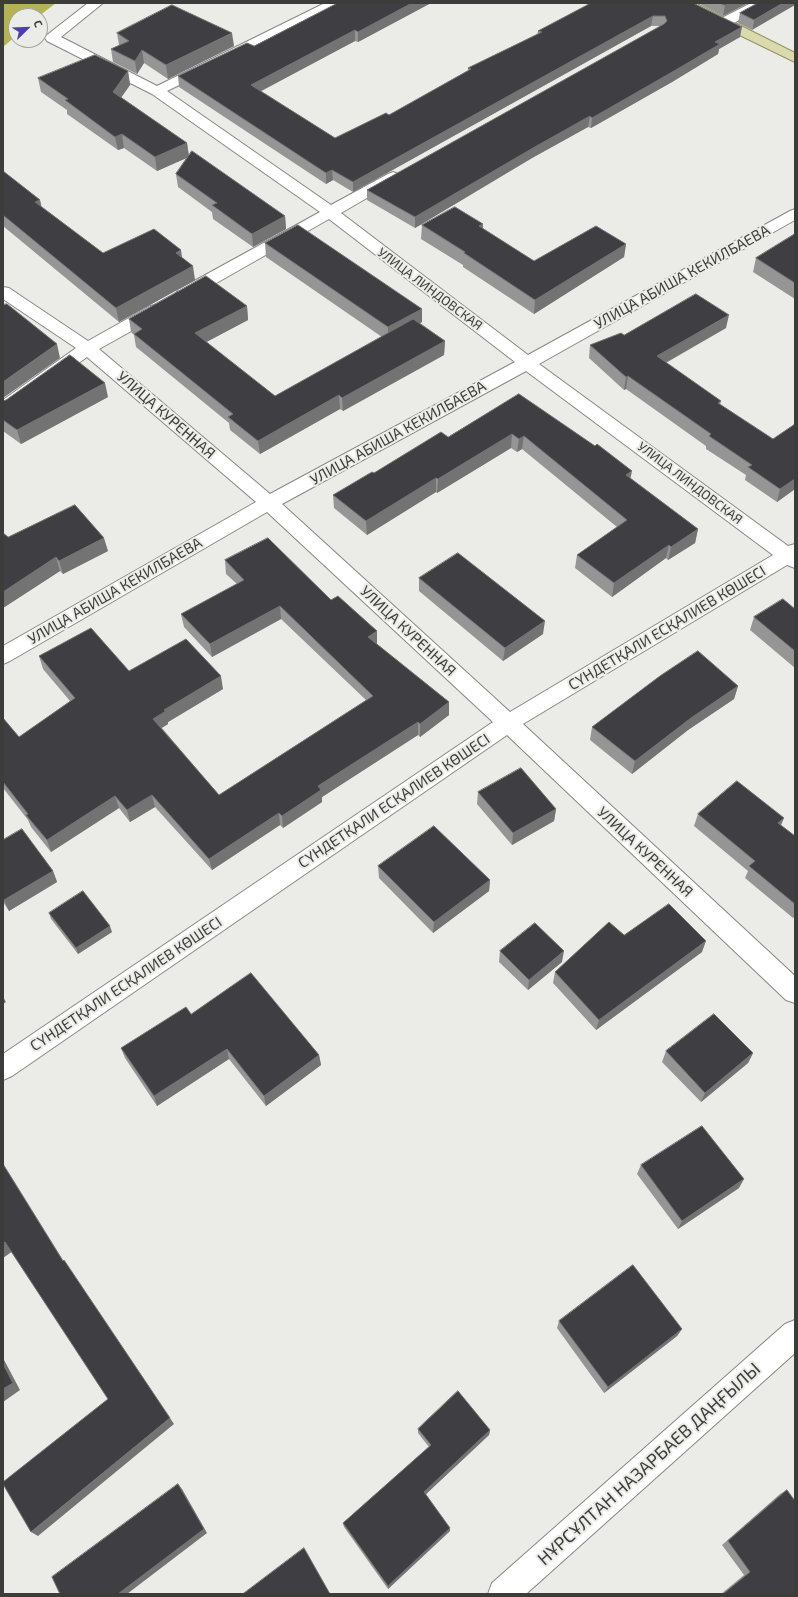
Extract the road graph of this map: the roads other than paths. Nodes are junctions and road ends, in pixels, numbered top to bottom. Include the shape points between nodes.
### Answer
1 (96, 3) edge
2 (335, 3) edge
3 (685, 3) edge
4 (761, 3) edge
5 (725, 22) junction
6 (795, 58) edge
7 (157, 91) junction
8 (406, 169) edge
9 (330, 212) junction
10 (795, 214) edge
11 (3, 292) edge
12 (88, 348) junction
13 (527, 362) junction
14 (3, 409) edge
15 (268, 503) junction
16 (793, 556) edge
17 (3, 656) edge
18 (508, 723) junction
19 (795, 992) edge
20 (3, 1068) edge
21 (795, 1334) edge
22 (503, 1594) edge

1 - 7 street, УЛИЦА ЛИНДОВСКАЯ via 52,38
2 - 7 street
3 - 5 main road
4 - 5 street
5 - 6 main road
7 - 9 street, УЛИЦА ЛИНДОВСКАЯ
8 - 9 street
9 - 12 street
9 - 13 street, УЛИЦА ЛИНДОВСКАЯ
10 - 13 street, УЛИЦА АБИША КЕКИЛБАЕВА
11 - 12 street, УЛИЦА КУРЕННАЯ
12 - 14 street
12 - 15 street, УЛИЦА КУРЕННАЯ
13 - 15 street, УЛИЦА АБИША КЕКИЛБАЕВА
13 - 16 street, УЛИЦА ЛИНДОВСКАЯ
15 - 17 street, УЛИЦА АБИША КЕКИЛБАЕВА
15 - 18 street, УЛИЦА КУРЕННАЯ
16 - 18 street, СҮНДЕТҚАЛИ ЕСҚАЛИЕВ КӨШЕСІ
18 - 19 street, УЛИЦА КУРЕННАЯ
18 - 20 street, СҮНДЕТҚАЛИ ЕСҚАЛИЕВ КӨШЕСІ
21 - 22 street, НҰРСҰЛТАН НАЗАРБАЕВ ДАҢҒЫЛЫ

